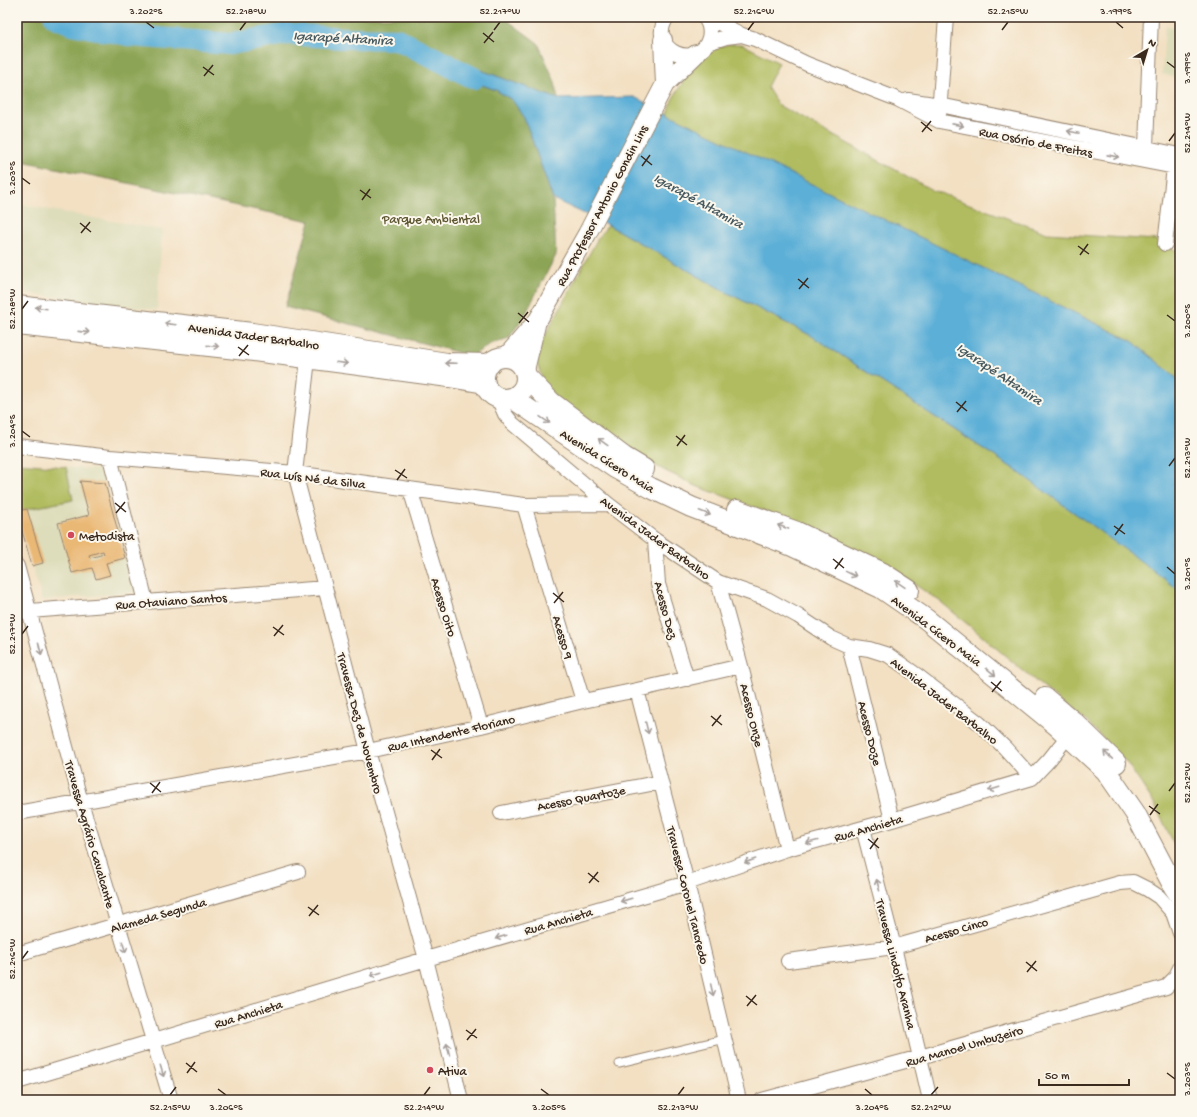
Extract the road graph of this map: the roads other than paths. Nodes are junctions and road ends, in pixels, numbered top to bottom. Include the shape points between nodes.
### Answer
1 (704, 17) edge
2 (708, 17) edge
3 (946, 17) edge
4 (1151, 17) edge
5 (665, 25) edge
6 (742, 35) junction
7 (702, 48) junction
8 (663, 88) junction
9 (897, 99) junction
10 (940, 105) junction
11 (939, 121) junction
12 (1146, 147) junction
13 (1178, 154) edge
14 (1177, 168) edge
15 (1165, 244) dead end
16 (17, 306) edge
17 (538, 320) junction
18 (17, 325) edge
19 (307, 350) junction
20 (498, 360) junction
21 (526, 373) junction
22 (499, 393) junction
23 (17, 446) edge
24 (110, 457) junction
25 (295, 473) junction
26 (410, 489) junction
27 (608, 504) junction
28 (524, 505) junction
29 (655, 540) junction
30 (17, 566) edge
31 (718, 582) junction
32 (325, 588) junction
33 (146, 602) junction
34 (23, 612) edge
35 (849, 646) junction
36 (741, 666) junction
37 (687, 679) junction
38 (637, 690) junction
39 (583, 700) junction
40 (481, 726) junction
41 (1071, 730) junction
42 (368, 751) junction
43 (1032, 778) junction
44 (661, 782) junction
45 (80, 802) junction
46 (17, 813) edge
47 (501, 813) dead end
48 (892, 820) junction
49 (863, 828) junction
50 (787, 849) junction
51 (1180, 871) edge
52 (298, 872) dead end
53 (687, 883) junction
54 (1178, 906) edge
55 (118, 926) junction
56 (1180, 933) edge
57 (894, 947) junction
58 (17, 954) edge
59 (426, 959) junction
60 (788, 961) dead end
61 (1180, 968) edge
62 (724, 1039) junction
63 (153, 1041) junction
64 (920, 1058) junction
65 (619, 1064) dead end
66 (17, 1082) edge
67 (171, 1100) edge
68 (462, 1100) edge
69 (739, 1100) edge
70 (762, 1100) edge
71 (930, 1100) edge

1 - 7 street via 710,27 710,35
2 - 6 street, Rua Osório de Freitas
3 - 10 street
4 - 12 street
5 - 7 street, Rua Osório de Freitas via 667,47 673,52 688,56
5 - 8 street
6 - 7 street, Rua Osório de Freitas via 726,37
6 - 9 street, Rua Osório de Freitas
7 - 8 street, Rua Professor Antonio Gondin Lins
8 - 17 street, Rua Professor Antonio Gondin Lins via 587,234
9 - 10 street, Rua Osório de Freitas
9 - 11 street, Rua Osório de Freitas
10 - 11 street
12 -> 10 street, Rua Osório de Freitas
11 -> 14 street, Rua Osório de Freitas
12 - 13 street, Rua Osório de Freitas
13 - 14 street
14 - 15 street
19 -> 16 main road, Avenida Jader Barbalho via 252,333
17 - 20 street, Rua Professor Antonio Gondin Lins
17 - 21 street
18 -> 19 main road, Avenida Jader Barbalho via 246,350
20 -> 19 main road, Avenida Jader Barbalho via 447,363
19 -> 22 main road, Avenida Jader Barbalho via 449,377
19 - 25 street, Travessa Dez de Novembro
20 - 21 main road via 517,361
20 - 22 main road via 486,370 485,376
21 - 22 main road via 526,383 519,394
41 -> 21 main road, Avenida Cícero Maia via 935,608 883,573 797,532 694,494 656,476 585,429 551,402
22 - 27 street, Avenida Jader Barbalho via 505,414 512,423
22 -> 41 main road, Avenida Cícero Maia via 615,468 651,488 691,507 792,546 881,588 926,619
23 - 24 street, Rua Luís Né da Silva
24 - 25 street, Rua Luís Né da Silva
24 - 33 street
25 - 26 street, Rua Luís Né da Silva
25 - 32 street, Travessa Dez de Novembro
26 - 28 street, Rua Luís Né da Silva
26 - 40 street, Acesso Oito
27 - 28 street, Rua Luís Né da Silva
27 - 29 street, Avenida Jader Barbalho
28 - 39 street, Acesso 9
29 - 31 street, Avenida Jader Barbalho
29 - 37 street, Acesso Dez via 658,584
30 - 34 street, Travessa Agrário Cavalcante
31 - 35 street, Avenida Jader Barbalho via 767,599 831,638
31 - 36 street, Acesso Onze
32 - 33 street, Rua Otaviano Santos
32 - 42 street, Travessa Dez de Novembro
33 - 34 street, Rua Otaviano Santos
34 -> 45 street, Travessa Agrário Cavalcante
35 - 43 street, Avenida Jader Barbalho via 888,655 918,676 979,723
35 - 48 street, Acesso Doze
36 - 37 street, Rua Intendente Floriano
36 - 50 street, Acesso Onze
37 - 38 street, Rua Intendente Floriano
38 - 39 street, Rua Intendente Floriano
38 -> 44 street, Travessa Coronel Tancredo
39 - 40 street, Rua Intendente Floriano
40 - 42 street, Rua Intendente Floriano
41 - 43 street, Rua Anchieta
51 -> 41 main road, Avenida Cícero Maia via 1148,808 1118,764
41 - 54 main road, Avenida Cícero Maia via 1106,771 1135,813 1174,887
42 - 45 street, Rua Intendente Floriano
42 - 59 street, Travessa Dez de Novembro
43 -> 48 street, Rua Anchieta
44 - 47 street, Acesso Quartoze
44 - 53 street, Travessa Coronel Tancredo
45 - 46 street, Rua Intendente Floriano
45 - 55 street, Travessa Agrário Cavalcante
48 - 49 street, Rua Anchieta
49 -> 50 street, Rua Anchieta
57 -> 49 street, Travessa Lindolfo Aranha
50 -> 53 street, Rua Anchieta
52 - 55 street, Alameda Segunda
53 -> 59 street, Rua Anchieta
53 -> 62 street, Travessa Coronel Tancredo
54 - 56 street
54 - 57 street, Acesso Cinco via 1164,902 1133,882 1120,883
55 - 58 street, Alameda Segunda
55 -> 63 street, Travessa Agrário Cavalcante
57 - 60 street, Acesso Cinco
57 - 64 street, Travessa Lindolfo Aranha
59 -> 63 street, Rua Anchieta
68 -> 59 street, Travessa Dez de Novembro
61 - 64 street, Rua Manoel Umbuzeiro via 1166,987
62 - 65 lane
62 - 69 street, Travessa Coronel Tancredo
63 - 66 street, Rua Anchieta
63 -> 67 street, Travessa Agrário Cavalcante
64 - 70 street, Rua Manoel Umbuzeiro
64 - 71 street, Travessa Lindolfo Aranha

